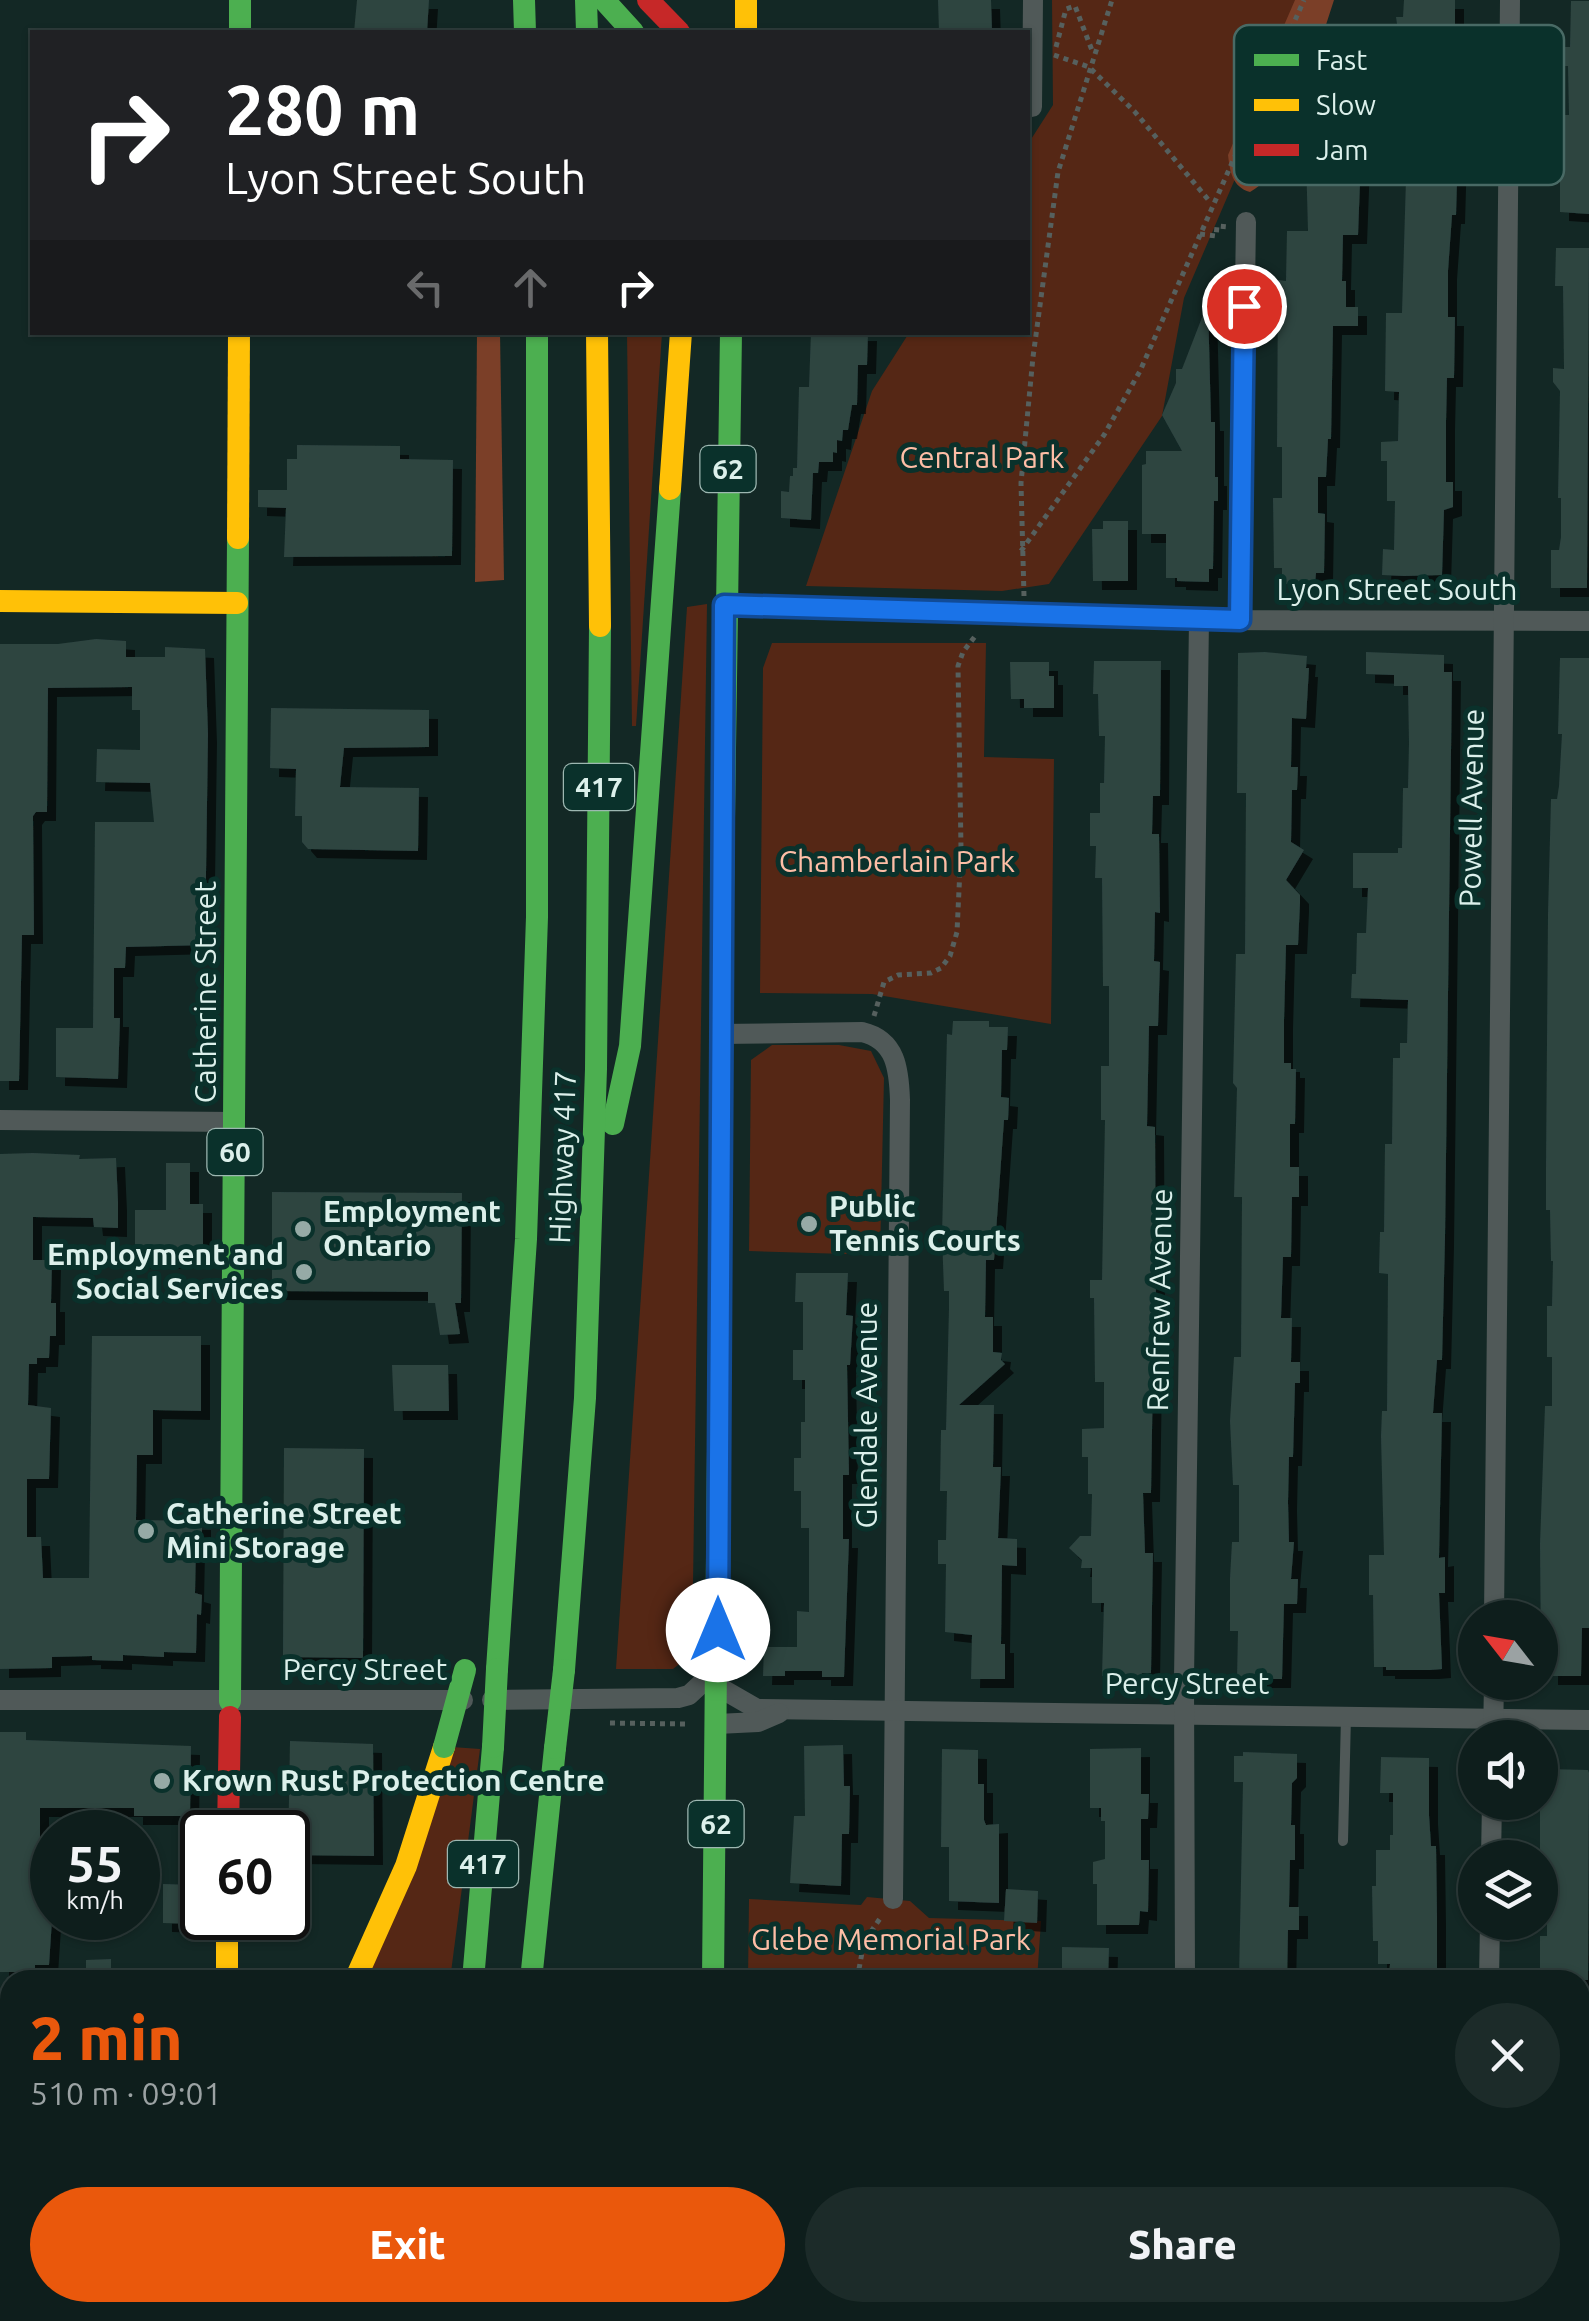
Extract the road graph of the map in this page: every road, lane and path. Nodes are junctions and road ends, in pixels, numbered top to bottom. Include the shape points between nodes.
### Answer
1 (240, 0) edge
2 (524, 0) edge
3 (604, 0) edge
4 (648, 0) edge
5 (746, 0) edge
6 (1033, 0) edge
7 (1112, 0) edge
8 (1304, 0) edge
9 (1510, 0) edge
10 (1293, 25) edge
11 (1510, 25) edge
12 (240, 30) edge
13 (525, 30) edge
14 (631, 30) edge
15 (677, 30) edge
16 (746, 30) edge
17 (1094, 54) junction
18 (1089, 68) junction
19 (1032, 106) dead end
20 (1234, 155) edge
21 (1509, 185) edge
22 (1212, 204) junction
23 (1238, 225) joint
24 (1200, 234) junction
25 (239, 335) edge
26 (537, 335) edge
27 (597, 335) edge
28 (680, 335) edge
29 (731, 335) edge
30 (1021, 552) junction
31 (0, 601) edge
32 (237, 604) junction
33 (724, 605) junction
34 (982, 612) junction
35 (1025, 614) junction
36 (1199, 620) junction
37 (1240, 620) junction
38 (1506, 620) junction
39 (1589, 621) edge
40 (720, 1034) junction
41 (870, 1034) junction
42 (0, 1120) edge
43 (235, 1122) junction
44 (590, 1241) junction
45 (509, 1473) junction
46 (1494, 1600) edge
47 (477, 1616) dead end
48 (467, 1661) dead end
49 (718, 1677) junction
50 (0, 1700) edge
51 (230, 1709) junction
52 (785, 1710) junction
53 (894, 1710) junction
54 (1346, 1714) junction
55 (1185, 1715) junction
56 (1589, 1720) edge
57 (1558, 1723) edge
58 (717, 1724) junction
59 (1458, 1725) edge
60 (228, 1810) edge
61 (1343, 1841) dead end
62 (893, 1899) joint
63 (227, 1940) edge
64 (1490, 1940) edge
65 (858, 1968) dead end
66 (226, 1970) edge
67 (360, 1970) edge
68 (474, 1970) edge
69 (532, 1970) edge
70 (713, 1970) edge
71 (1184, 1970) edge
72 (1489, 1970) edge

1 - 12 main road
2 - 13 main road
3 - 14 main road
4 - 15 main road
5 - 16 main road
6 - 19 street
7 - 17 path
8 - 10 path
9 - 11 street, Powell Avenue
17 - 18 path
17 - 18 path via 1075,6 1066,9 1054,55
18 - 22 path
18 - 30 path via 1058,172 1031,376
20 - 22 path
21 - 38 street, Powell Avenue
22 - 24 path
23 - 24 path via 1217,226 1216,236
23 - 37 street
24 - 30 path via 1132,387
25 - 32 main road, Catherine Street / 60
26 - 45 main road, 417 via 537,916 526,1239
27 - 44 main road, Highway 417 / 417 via 600,677
28 - 44 main road via 630,1046
29 - 33 main road, 62
30 - 35 path
31 - 32 main road
32 - 43 main road, Catherine Street / 60
33 - 34 street, Lyon Street South
33 - 40 main road, 62
34 - 35 street, Lyon Street South
34 - 41 path via 958,666 958,932 941,968 884,982
35 - 36 street, Lyon Street South
36 - 37 street, Lyon Street South
36 - 55 street, Renfrew Avenue
37 - 38 street, Lyon Street South
38 - 39 street, Lyon Street South
38 - 46 street, Powell Avenue
40 - 41 street
40 - 49 main road, 62
41 - 53 street, Glendale Avenue via 896,1058 900,1088
42 - 43 street
43 - 51 main road, Catherine Street / 60
44 - 69 main road, Highway 417 / 417, bridge via 564,1670
45 - 47 main road
45 - 68 main road, 417, bridge
48 - 67 main road, bridge via 420,1831
49 - 51 street, Percy Street via 689,1695 667,1699
49 - 52 street, Percy Street via 757,1709
49 - 58 main road, 62
50 - 51 street, Percy Street
51 - 60 main road, Catherine Street / 60
52 - 53 street, Percy Street
52 - 58 street, Percy Street via 758,1722
53 - 55 street, Percy Street
53 - 62 street, Glendale Avenue
54 - 55 street, Percy Street
54 - 59 street, Percy Street
54 - 61 lane
55 - 71 street, Renfrew Avenue
56 - 57 street, Percy Street
58 - 70 main road, 62
62 - 65 path via 864,1942
63 - 66 main road
64 - 72 street

